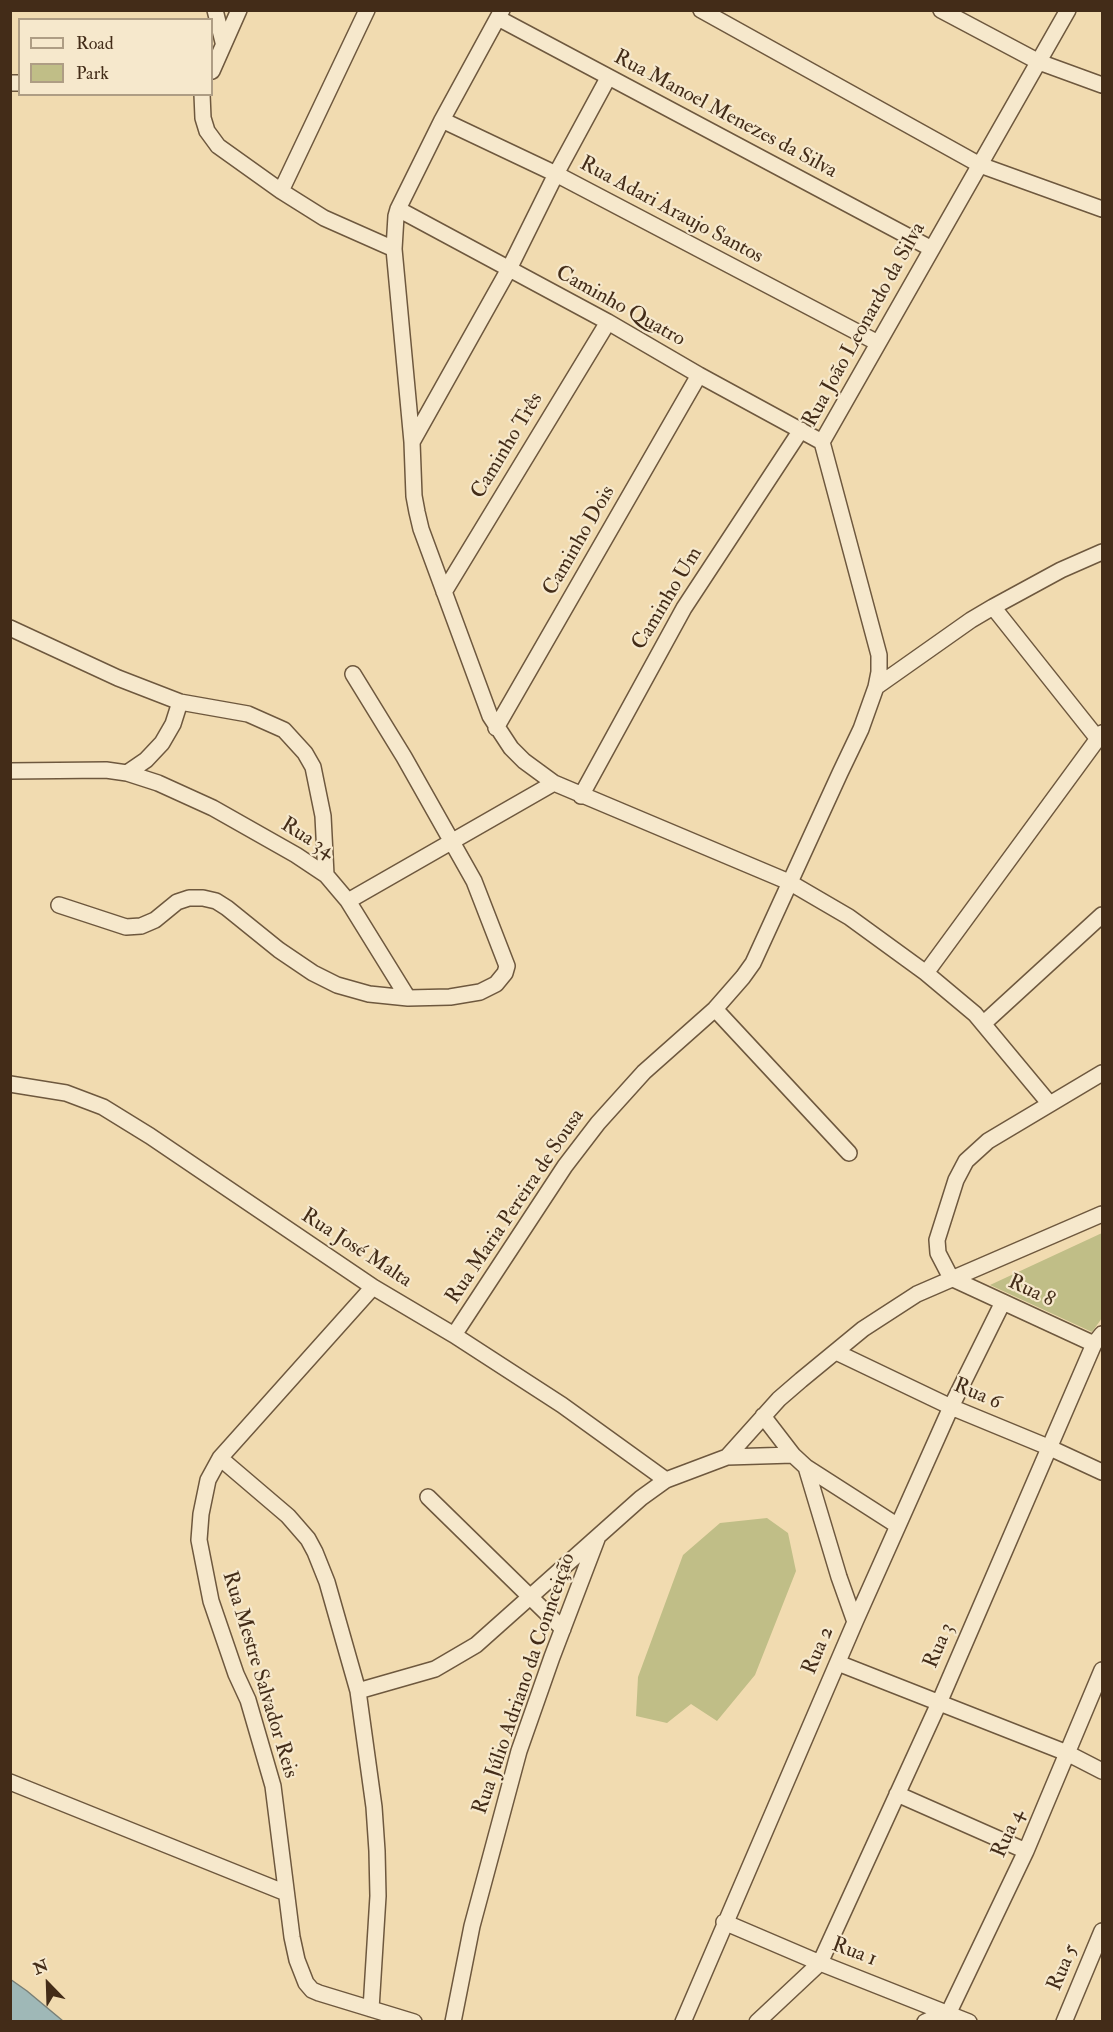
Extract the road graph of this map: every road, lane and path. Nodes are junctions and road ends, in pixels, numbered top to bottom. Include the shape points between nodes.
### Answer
1 (215, 10) edge
2 (238, 10) edge
3 (367, 10) edge
4 (701, 10) edge
5 (941, 10) edge
6 (1068, 10) edge
7 (500, 14) edge
8 (223, 42) junction
9 (1039, 62) junction
10 (213, 68) edge
11 (608, 78) junction
12 (1102, 85) edge
13 (197, 96) edge
14 (442, 120) junction
15 (980, 165) junction
16 (556, 174) junction
17 (281, 191) junction
18 (398, 208) junction
19 (1102, 209) edge
20 (394, 249) junction
21 (932, 249) junction
22 (509, 269) junction
23 (608, 322) junction
24 (878, 343) junction
25 (699, 375) junction
26 (801, 430) junction
27 (412, 442) junction
28 (822, 442) junction
29 (1102, 552) edge
30 (444, 592) junction
31 (993, 607) junction
32 (10, 628) edge
33 (353, 674) dead end
34 (876, 687) junction
35 (180, 702) junction
36 (496, 728) junction
37 (1100, 736) edge
38 (10, 771) edge
39 (127, 773) junction
40 (554, 783) junction
41 (581, 796) junction
42 (452, 840) junction
43 (326, 875) junction
44 (789, 882) junction
45 (348, 901) junction
46 (59, 905) dead end
47 (1102, 915) edge
48 (926, 973) junction
49 (408, 998) junction
50 (715, 1010) junction
51 (984, 1023) junction
52 (1102, 1073) edge
53 (10, 1084) edge
54 (1049, 1103) junction
55 (849, 1153) dead end
56 (1102, 1214) edge
57 (951, 1278) junction
58 (373, 1287) junction
59 (1003, 1302) junction
60 (454, 1335) junction
61 (1098, 1339) edge
62 (836, 1352) junction
63 (951, 1407) junction
64 (763, 1416) junction
65 (1048, 1447) junction
66 (793, 1455) junction
67 (727, 1457) junction
68 (219, 1458) junction
69 (806, 1467) junction
70 (1102, 1472) edge
71 (666, 1480) junction
72 (428, 1497) dead end
73 (898, 1526) junction
74 (598, 1536) junction
75 (528, 1597) junction
76 (855, 1622) junction
77 (563, 1629) junction
78 (838, 1663) junction
79 (1102, 1670) edge
80 (358, 1691) junction
81 (939, 1703) junction
82 (1067, 1753) junction
83 (1102, 1771) edge
84 (10, 1782) edge
85 (897, 1794) junction
86 (1026, 1851) junction
87 (286, 1893) junction
88 (724, 1922) junction
89 (1102, 1931) edge
90 (820, 1963) junction
91 (371, 2009) junction
92 (949, 2012) junction
93 (414, 2022) edge
94 (453, 2022) edge
95 (682, 2022) edge
96 (757, 2022) edge
97 (925, 2022) edge
98 (969, 2022) edge
99 (1064, 2022) edge

1 - 8 street
2 - 8 street
3 - 17 street
4 - 15 street
5 - 9 street
6 - 9 street, Rua João Leonardo da Silva
7 - 11 street, Rua Manoel Menezes da Silva
7 - 14 street
8 - 10 street
9 - 12 street
9 - 15 street, Rua João Leonardo da Silva
11 - 16 street
11 - 21 street, Rua Manoel Menezes da Silva
13 - 17 street via 207,131 218,146
14 - 16 street, Rua Adari Araujo Santos
14 - 18 street
15 - 19 street
15 - 21 street, Rua João Leonardo da Silva
16 - 22 street
16 - 24 street, Rua Adari Araujo Santos
17 - 20 street via 324,218
18 - 20 street
18 - 22 street, Caminho Quatro
20 - 27 street
21 - 24 street, Rua João Leonardo da Silva
22 - 23 street, Caminho Quatro
22 - 27 street
23 - 25 street, Caminho Quatro
23 - 30 street, Caminho Três
24 - 28 street, Rua João Leonardo da Silva
25 - 26 street, Caminho Quatro
25 - 36 street, Caminho Dois
26 - 28 street, Caminho Quatro
26 - 41 street, Caminho Um via 684,608
27 - 30 street via 417,512
28 - 34 street, Rua João Leonardo da Silva via 879,655
29 - 31 street
30 - 36 street
31 - 34 street
31 - 37 street
32 - 35 street
33 - 42 street
34 - 44 street, Rua João Leonardo da Silva via 861,729
35 - 39 street via 162,744
35 - 43 street via 248,714 284,730 294,739 313,767 323,816
36 - 40 street via 524,761
37 - 48 street
38 - 39 street, Rua 34 via 85,769
39 - 43 street, Rua 34 via 213,808
40 - 41 street
40 - 42 street
41 - 44 street
42 - 45 street
42 - 49 street via 488,914 506,973 480,992
43 - 45 street, Rua 34
44 - 48 street via 849,917
44 - 50 street, Rua Maria Pereira de Sousa via 753,963
45 - 49 street, Rua 34
46 - 49 street via 126,927 155,920 177,902 189,898 216,901 313,973 369,994
47 - 51 street
48 - 51 street
50 - 55 street
50 - 60 street, Rua Maria Pereira de Sousa via 644,1072 598,1123 565,1166
51 - 54 street
52 - 54 street
53 - 58 street, Rua José Malta via 66,1092 103,1107
54 - 57 street via 988,1141 966,1161 937,1240 938,1252
56 - 57 street
57 - 59 street, Rua 8
57 - 62 street via 892,1310
58 - 60 street, Rua José Malta
58 - 68 street, Rua Mestre Salvador Reis
59 - 61 street, Rua 8
59 - 63 street, Rua 2
60 - 71 street, Rua José Malta
61 - 65 street, Rua 3
62 - 63 street, Rua 6
62 - 64 street
63 - 65 street, Rua 6
63 - 73 street, Rua 2
64 - 66 street
64 - 67 street
65 - 70 street, Rua 6
65 - 81 street, Rua 3
66 - 67 street
66 - 69 street
67 - 71 street
68 - 80 street via 288,1516 308,1539 327,1582
68 - 87 street, Rua Mestre Salvador Reis via 208,1480 199,1540 211,1601 248,1700 273,1786
69 - 73 street
69 - 76 street
71 - 74 street
72 - 75 street
73 - 76 street, Rua 2
74 - 75 street
74 - 77 street, Rua Júlio Adriano da Connceição
75 - 77 street
75 - 80 street via 476,1644 447,1664
76 - 78 street, Rua 2
77 - 94 street, Rua Júlio Adriano da Connceição via 519,1751 495,1834
78 - 81 street
78 - 88 street, Rua 2
79 - 82 street, Rua 4
80 - 91 street via 377,1851
81 - 82 street
81 - 85 street, Rua 3
82 - 83 street
82 - 86 street, Rua 4
84 - 87 street
85 - 86 street
85 - 90 street, Rua 3
86 - 92 street, Rua 4
87 - 91 street, Rua Mestre Salvador Reis via 292,1938 306,1983 319,1993
88 - 90 street, Rua 1
88 - 95 street, Rua 2
89 - 99 street, Rua 5
90 - 92 street, Rua 1
90 - 96 street
91 - 93 street, Rua Mestre Salvador Reis
92 - 97 street
92 - 98 street, Rua 1

